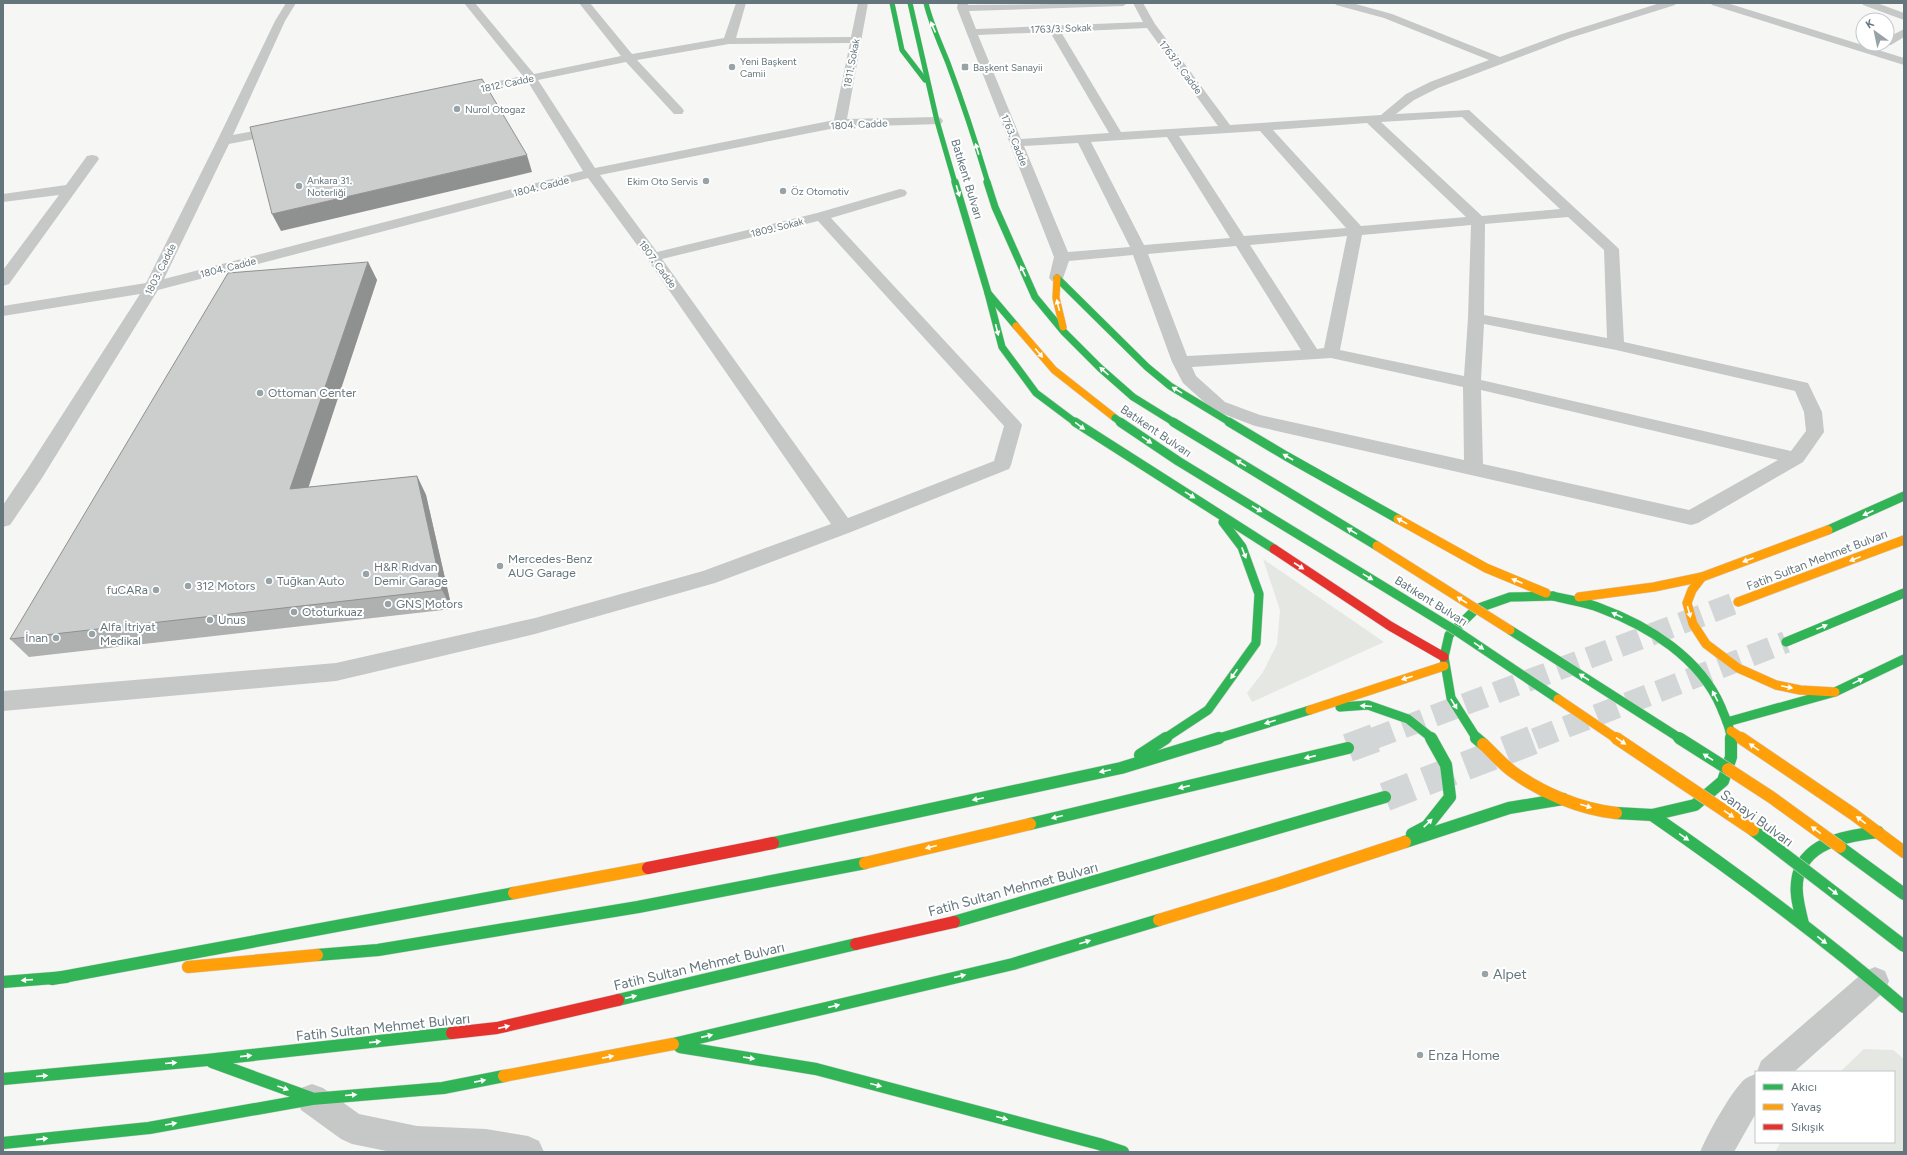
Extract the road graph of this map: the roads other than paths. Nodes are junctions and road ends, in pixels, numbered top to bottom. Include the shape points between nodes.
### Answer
1 (290, 3) edge
2 (469, 3) edge
3 (584, 3) edge
4 (741, 3) edge
5 (863, 3) edge
6 (892, 3) edge
7 (910, 3) edge
8 (926, 3) edge
9 (1123, 3) edge
10 (1138, 3) edge
11 (1340, 3) edge
12 (1671, 3) edge
13 (1716, 3) edge
14 (1867, 3) edge
15 (1055, 4) edge
16 (963, 5) edge
17 (1904, 17) edge
18 (1150, 25) junction
19 (1054, 29) junction
20 (972, 32) junction
21 (1904, 32) edge
22 (1895, 38) edge
23 (729, 40) junction
24 (856, 40) junction
25 (1855, 46) edge
26 (953, 51) dead end
27 (1874, 52) edge
28 (629, 58) junction
29 (1501, 61) junction
30 (1904, 62) edge
31 (948, 63) junction
32 (531, 78) junction
33 (929, 86) junction
34 (447, 95) edge
35 (678, 111) dead end
36 (1377, 119) junction
37 (937, 121) junction
38 (840, 123) junction
39 (1263, 126) junction
40 (293, 127) edge
41 (1227, 129) junction
42 (1170, 132) junction
43 (1117, 136) junction
44 (1082, 138) junction
45 (224, 141) junction
46 (1016, 143) junction
47 (92, 159) dead end
48 (590, 174) junction
49 (70, 189) junction
50 (900, 193) dead end
51 (3, 198) edge
52 (1572, 212) junction
53 (820, 216) junction
54 (1478, 220) junction
55 (1356, 230) junction
56 (1240, 241) junction
57 (1139, 250) junction
58 (23, 252) junction
59 (3, 254) edge
60 (653, 257) junction
61 (1062, 257) junction
62 (1057, 278) junction
63 (3, 281) edge
64 (152, 287) junction
65 (988, 292) junction
66 (3, 311) edge
67 (1476, 318) junction
68 (1064, 332) junction
69 (1616, 345) junction
70 (1331, 353) junction
71 (1312, 354) junction
72 (1181, 362) junction
73 (1472, 383) junction
74 (1796, 458) junction
75 (1474, 468) junction
76 (1904, 496) edge
77 (1214, 510) junction
78 (5, 514) edge
79 (844, 527) junction
80 (1904, 540) edge
81 (1702, 577) junction
82 (1904, 593) edge
83 (1553, 596) junction
84 (1564, 599) junction
85 (1738, 602) tunnel mouth
86 (1786, 642) tunnel mouth
87 (1904, 659) edge
88 (1444, 662) junction
89 (1835, 692) junction
90 (1617, 698) joint
91 (3, 701) edge
92 (1291, 716) junction
93 (1589, 720) joint
94 (1727, 722) junction
95 (1731, 731) junction
96 (1348, 748) tunnel mouth
97 (1121, 768) junction
98 (1385, 796) tunnel mouth
99 (1563, 799) junction
100 (1652, 815) junction
101 (1878, 832) junction
102 (1382, 850) junction
103 (1904, 852) edge
104 (1904, 894) edge
105 (1803, 924) junction
106 (1904, 946) edge
107 (179, 968) dead end
108 (155, 970) dead end
109 (52, 979) junction
110 (1875, 981) junction
111 (3, 982) edge
112 (1904, 1007) edge
113 (669, 1045) junction
114 (207, 1060) junction
115 (1773, 1071) edge
116 (3, 1079) edge
117 (1755, 1090) edge
118 (312, 1099) junction
119 (3, 1143) edge
120 (528, 1152) edge
121 (1123, 1152) edge
122 (1716, 1152) edge

1 - 45 street, 1803. Cadde
2 - 32 street, 1807. Cadde
3 - 28 street
4 - 23 street
5 - 24 street, 1811. Sokak
6 - 33 main road via 902,50
7 - 33 main road, Batıkent Bulvarı
31 -> 8 main road, Batıkent Bulvarı via 930,20
9 - 15 street
10 - 18 street, 1763/3. Cadde
11 - 29 street via 1388,16
12 - 29 street via 1566,36
13 - 25 street
14 - 17 street
15 - 16 street
16 - 20 street, 1763. Cadde
18 - 19 street, 1763/3. Sokak
18 - 41 street, 1763/3. Cadde
19 - 20 street, 1763/3. Sokak
19 - 43 street
20 - 46 street, 1763. Cadde
21 - 22 street
23 - 24 street, 1812. Cadde
23 - 28 street, 1812. Cadde
24 - 38 street, 1811. Sokak
26 - 31 main road
27 - 30 street
28 - 32 street, 1812. Cadde
28 - 35 street
29 - 36 street via 1434,85
68 -> 31 main road, Batıkent Bulvarı via 1035,297 995,207
32 - 34 street, 1812. Cadde
32 - 48 street, 1807. Cadde
33 - 37 main road, Batıkent Bulvarı
36 - 39 street
36 - 52 street via 1465,113
36 - 54 street
37 - 38 street, 1804. Cadde
37 -> 65 main road, Batıkent Bulvarı
38 - 48 street, 1804. Cadde
39 - 41 street
39 - 55 street
40 - 45 street
41 - 42 street
42 - 43 street
42 - 56 street
43 - 44 street
44 - 46 street
44 - 57 street
45 - 64 street, 1803. Cadde
46 - 61 street, 1763. Cadde
47 - 49 street
48 - 60 street, 1807. Cadde
48 - 64 street, 1804. Cadde
49 - 51 street
49 - 58 street
50 - 53 street, 1809. Sokak
52 - 54 street
52 - 69 street via 1611,249
53 - 60 street, 1809. Sokak
53 - 79 street via 1013,425 1002,465
54 - 55 street
54 - 67 street
55 - 56 street
55 - 70 street
56 - 57 street
56 - 71 street
57 - 61 street
57 - 72 street
58 - 59 street
58 - 63 street
60 - 79 street, 1807. Cadde
61 - 62 street
68 -> 62 main road via 1056,298
83 -> 62 main road via 1486,568 1286,456 1170,386 1147,367
64 - 66 street, 1804. Cadde
64 - 78 street, 1803. Cadde via 35,473
65 -> 77 main road via 1002,346 1036,393 1089,432
65 -> 93 main road, Batıkent Bulvarı, bridge via 1054,370 1115,418 1178,461 1458,632
67 - 69 street
67 - 73 street
90 -> 68 main road, Batıkent Bulvarı, bridge via 1382,549 1133,397
69 - 74 street via 1802,387 1813,412 1816,432
70 - 71 street
70 - 73 street
71 - 72 street
72 - 75 street via 1189,379 1219,406 1255,420
73 - 74 street
73 - 75 street
74 - 75 street via 1691,518
76 -> 81 main road via 1836,527
77 -> 88 main road
77 -> 97 main road via 1242,547 1258,594 1256,643 1208,710
79 - 91 street via 708,577 535,626 336,672
80 -> 85 main road, Fatih Sultan Mehmet Bulvarı
81 - 84 main road via 1647,588
81 -> 89 main road via 1692,590 1687,603 1693,624 1706,644 1738,668 1776,685 1800,690
86 -> 82 main road
83 - 84 main road
83 - 88 main road via 1510,597 1476,609 1449,635
94 -> 84 main road via 1715,693 1685,657 1644,627 1599,606
89 -> 87 main road
88 -> 92 main road
88 -> 99 main road via 1450,698 1474,736 1513,772
89 - 94 main road
104 -> 90 main road, Sanayi Bulvarı, bridge via 1771,798
92 -> 97 main road
102 -> 92 main road via 1427,826 1450,797 1446,765 1434,740 1408,719 1368,705 1332,707
93 -> 106 main road, Sanayi Bulvarı, bridge via 1741,821
94 - 95 main road
95 - 100 main road via 1731,757 1723,781 1695,805
101 -> 95 main road
96 -> 107 main road via 849,867 638,907 378,950
97 -> 109 main road via 738,851
114 -> 98 main road, Fatih Sultan Mehmet Bulvarı via 497,1028 978,916
99 -> 100 main road via 1608,812
99 - 102 main road via 1508,808
100 -> 105 main road via 1749,882
101 - 103 main road
101 - 105 main road via 1832,839 1812,850 1802,865 1796,884 1797,903
113 -> 102 main road via 1013,964
105 -> 110 main road
108 - 109 main road
109 -> 111 main road
110 - 112 main road
110 - 115 street
118 -> 113 main road via 443,1088
113 -> 121 main road via 816,1069
116 -> 114 main road, Fatih Sultan Mehmet Bulvarı
114 -> 118 main road
117 - 122 street
119 -> 118 main road via 149,1128
118 - 120 street via 352,1128 417,1142 486,1145

